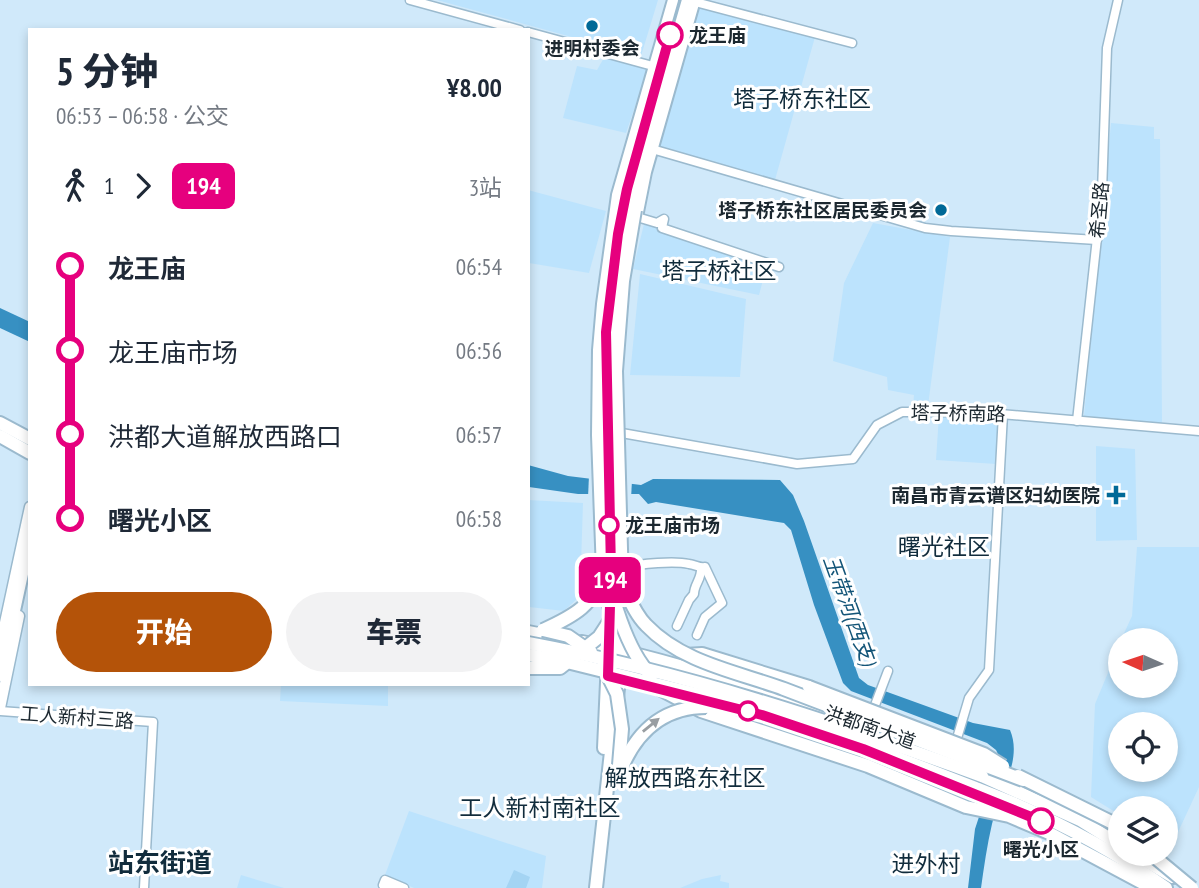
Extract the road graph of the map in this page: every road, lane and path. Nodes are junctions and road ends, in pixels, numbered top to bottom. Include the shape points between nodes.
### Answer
1 (410, 0) edge
2 (673, 0) edge
3 (681, 0) edge
4 (1118, 0) edge
5 (693, 1) edge
6 (513, 28) edge
7 (530, 33) edge
8 (852, 43) dead end
9 (657, 67) junction
10 (650, 144) junction
11 (636, 214) junction
12 (1097, 240) junction
13 (779, 267) dead end
14 (606, 392) junction
15 (1003, 414) junction
16 (0, 420) edge
17 (1077, 421) junction
18 (1199, 431) edge
19 (618, 432) junction
20 (28, 436) edge
21 (28, 437) edge
22 (7, 438) edge
23 (28, 454) edge
24 (611, 462) junction
25 (612, 510) junction
26 (28, 515) edge
27 (28, 546) edge
28 (607, 560) junction
29 (627, 568) junction
30 (701, 568) junction
31 (28, 573) edge
32 (622, 584) junction
33 (614, 617) junction
34 (677, 626) dead end
35 (530, 630) edge
36 (530, 630) edge
37 (542, 630) junction
38 (697, 635) dead end
39 (530, 643) edge
40 (0, 646) edge
41 (615, 649) junction
42 (530, 657) edge
43 (530, 657) edge
44 (650, 658) junction
45 (530, 668) edge
46 (888, 671) dead end
47 (0, 675) edge
48 (614, 678) junction
49 (654, 686) junction
50 (710, 707) junction
51 (0, 710) edge
52 (867, 726) junction
53 (952, 757) junction
54 (618, 777) junction
55 (1023, 782) junction
56 (1008, 812) junction
57 (1108, 821) edge
58 (1108, 838) edge
59 (1155, 866) edge
60 (1165, 866) edge
61 (1168, 866) edge
62 (1199, 886) edge
63 (594, 887) edge
64 (144, 888) edge
65 (390, 888) edge
66 (404, 888) edge
67 (1152, 888) edge
68 (1160, 888) edge
69 (1166, 888) edge
70 (1192, 888) edge

1 - 6 street
2 - 9 main road
3 - 9 main road
4 - 12 street, 希圣路 via 1107,48
5 - 8 street
5 - 10 main road
7 - 9 street
9 - 14 main road via 618,234 606,332
9 - 24 main road via 617,195 611,233 598,350
10 - 11 main road
10 - 12 street via 925,228
10 - 19 main road via 630,207 618,281 614,332
11 - 13 street via 657,223 664,219 662,228
11 - 19 main road via 622,322
11 - 32 main road, bridge via 623,281 616,371
12 - 17 street, 希圣路
14 - 24 main road
14 - 28 main road
15 - 17 street, 塔子桥南路
15 - 19 street, 塔子桥南路 via 902,412 877,425 853,458 797,464
15 - 53 street via 989,670 969,698
16 - 20 main road
16 - 22 main road
17 - 18 street, 塔子桥南路
19 - 24 main road
21 - 22 main road
22 - 23 main road
24 - 25 main road, bridge
25 - 29 main road
25 - 33 main road
26 - 40 street
27 - 47 main road
28 - 37 main road, bridge via 600,585 585,607
28 - 50 main road, bridge via 614,605 647,672 660,684
29 - 30 street via 639,563 687,563
29 - 33 main road
30 - 34 street
30 - 38 street via 705,567 722,603 705,617
31 - 51 street
32 - 45 main road, bridge via 614,614 599,637 560,667
32 - 55 main road, bridge via 646,625 709,665
33 - 41 main road
35 - 37 main road
36 - 41 main road, 洪都南大道
37 - 54 main road, bridge via 568,636 602,664 617,694 622,729
39 - 58 main road, bridge via 614,660 742,695 900,745 1016,790
41 - 44 main road, 洪都南大道
41 - 48 main road
42 - 48 main road, 洪都南大道
43 - 69 main road, bridge via 563,661 764,711 851,740 1069,828
44 - 52 main road, 洪都南大道
44 - 55 main road, bridge via 702,653 809,687 984,754
46 - 52 street, bridge
48 - 49 main road, 洪都南大道
48 - 63 main road
49 - 56 main road, 洪都南大道 via 863,749
49 - 56 main road via 701,711 868,766 966,807
54 -> 50 main road, bridge via 633,743 659,719 675,711
50 - 56 main road via 877,761
51 - 64 street, 工人新村三路 via 153,722
52 - 53 main road, 洪都南大道
53 - 55 main road, 洪都南大道, bridge
54 - 63 main road via 606,870
55 - 57 main road, bridge
56 - 67 main road
56 - 68 main road, 洪都南大道 via 1068,832
59 - 70 main road, bridge
60 - 70 main road, bridge
61 - 62 main road
65 - 66 street via 383,885 385,880

